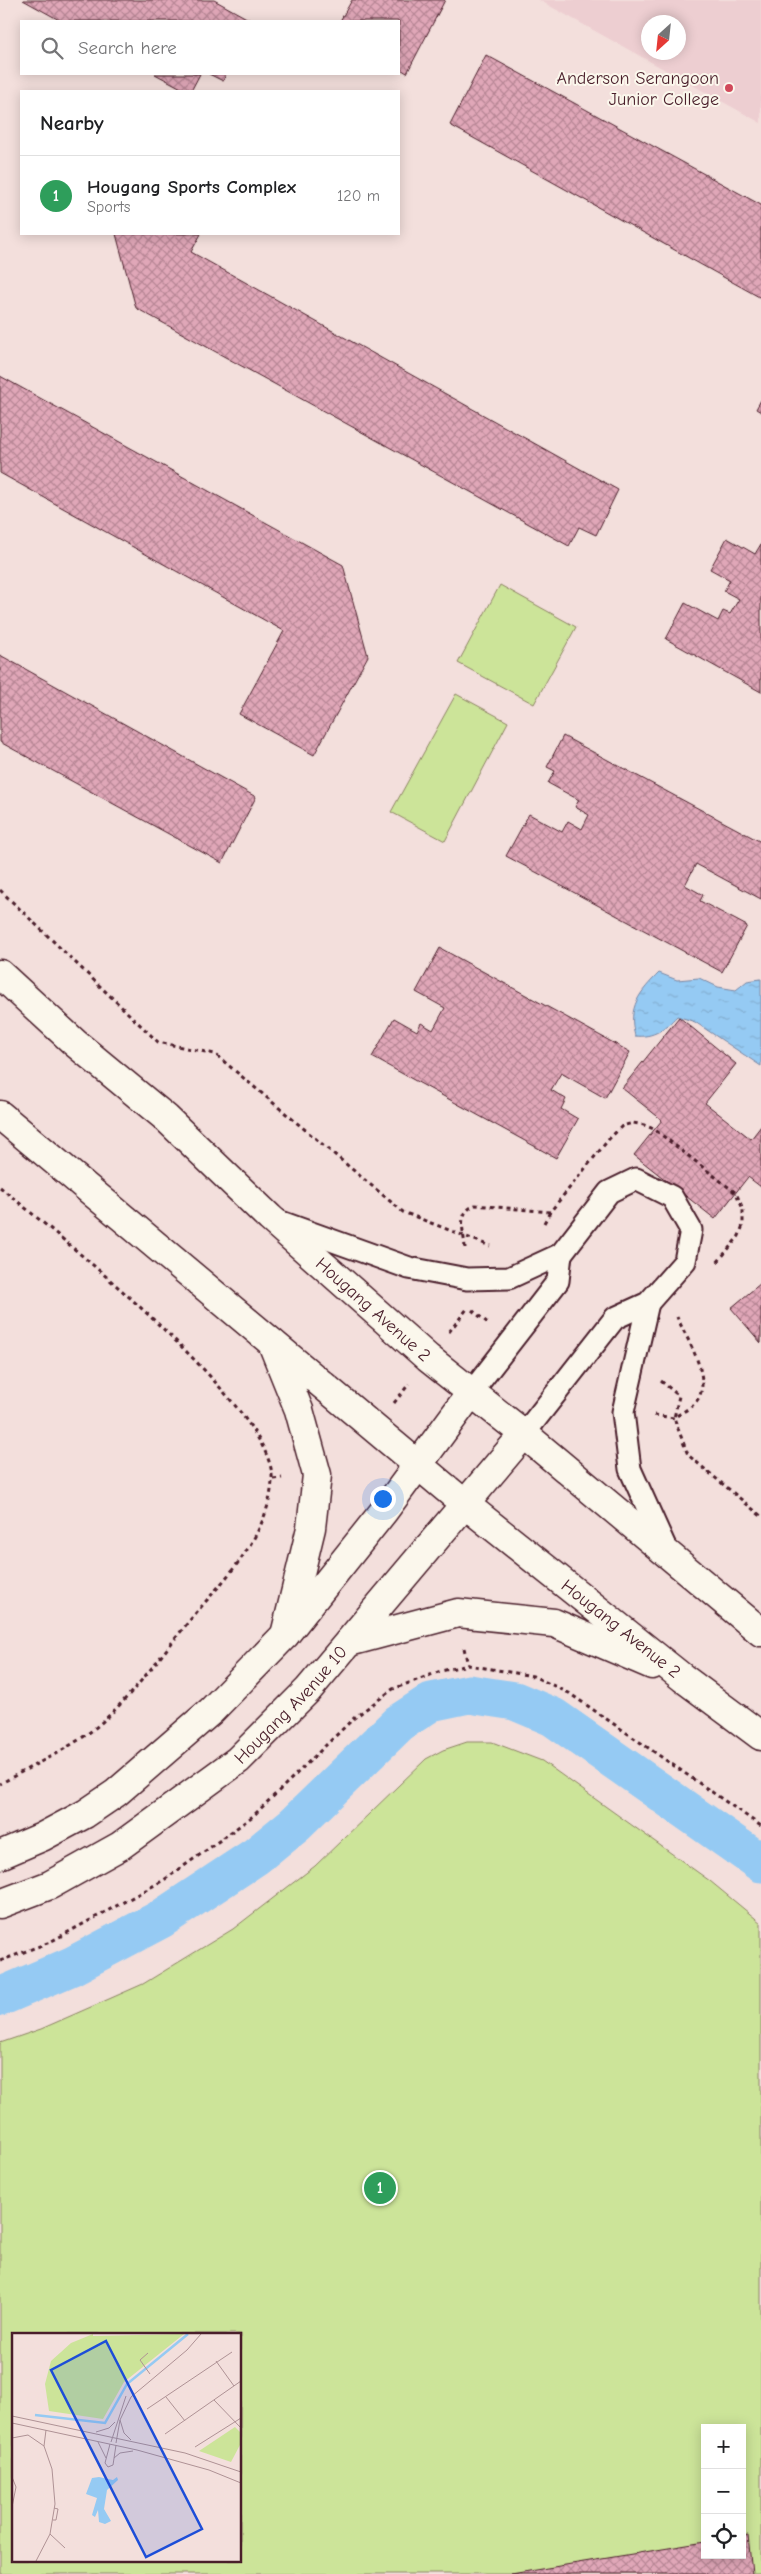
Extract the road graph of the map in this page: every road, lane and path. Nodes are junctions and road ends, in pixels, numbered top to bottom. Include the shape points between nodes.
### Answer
1 (0, 890) edge
2 (0, 974) edge
3 (0, 1115) edge
4 (0, 1187) edge
5 (270, 1218) junction
6 (464, 1235) junction
7 (495, 1248) dead end
8 (560, 1254) junction
9 (715, 1266) dead end
10 (648, 1303) junction
11 (468, 1307) dead end
12 (676, 1315) dead end
13 (271, 1340) junction
14 (428, 1358) junction
15 (656, 1377) dead end
16 (471, 1393) junction
17 (674, 1418) junction
18 (375, 1428) junction
19 (524, 1434) junction
20 (419, 1464) junction
21 (466, 1505) junction
22 (761, 1516) edge
23 (668, 1553) junction
24 (761, 1632) edge
25 (285, 1636) junction
26 (349, 1642) junction
27 (683, 1678) junction
28 (761, 1736) edge
29 (0, 1784) edge
30 (761, 1826) edge
31 (0, 1855) edge
32 (0, 1904) edge
33 (0, 1961) edge

1 - 6 path via 158,1042 215,1054 403,1212
2 - 5 main road, Hougang Avenue 2 via 75,1043 166,1118
3 - 13 main road, Hougang Avenue 2
4 - 29 path via 102,1273 216,1380 243,1412 265,1450 273,1479 265,1519 245,1555 117,1707 90,1732
5 - 8 lane via 409,1268 467,1279 509,1278
5 - 14 main road, Hougang Avenue 2
6 - 7 path
6 - 9 path via 462,1215 475,1205 550,1212 609,1139 622,1126 632,1124 654,1129 736,1193 743,1210 743,1225 739,1236
8 - 10 lane via 609,1192 636,1179 672,1197 691,1230 685,1261
8 - 16 lane via 558,1282
10 - 19 lane via 615,1318
10 - 23 lane via 623,1412 630,1469
11 - 14 path
12 - 17 path via 703,1376 701,1392 694,1404
13 - 18 main road, Hougang Avenue 2
13 - 25 main road via 299,1410 317,1475 311,1528
14 - 16 main road, Hougang Avenue 2
14 - 18 path
15 - 17 path via 680,1396
16 - 19 main road, Hougang Avenue 2
16 - 20 main road
17 - 22 path via 688,1454
18 - 20 main road, Hougang Avenue 2
19 - 21 main road, Hougang Avenue 10
19 - 23 main road, Hougang Avenue 2
20 - 21 main road, Hougang Avenue 2
20 - 25 main road
21 - 26 main road, Hougang Avenue 10
21 - 27 main road, Hougang Avenue 2
23 - 24 main road, Hougang Avenue 2
25 - 31 main road via 211,1711 116,1793 86,1814
26 - 27 main road via 458,1613 554,1623
26 - 32 main road, Hougang Avenue 10 via 308,1690 238,1760 120,1846 50,1885
27 - 28 main road, Hougang Avenue 2
30 - 33 path via 569,1693 533,1676 468,1665 441,1670 393,1689 354,1718 253,1816 164,1880 58,1937

